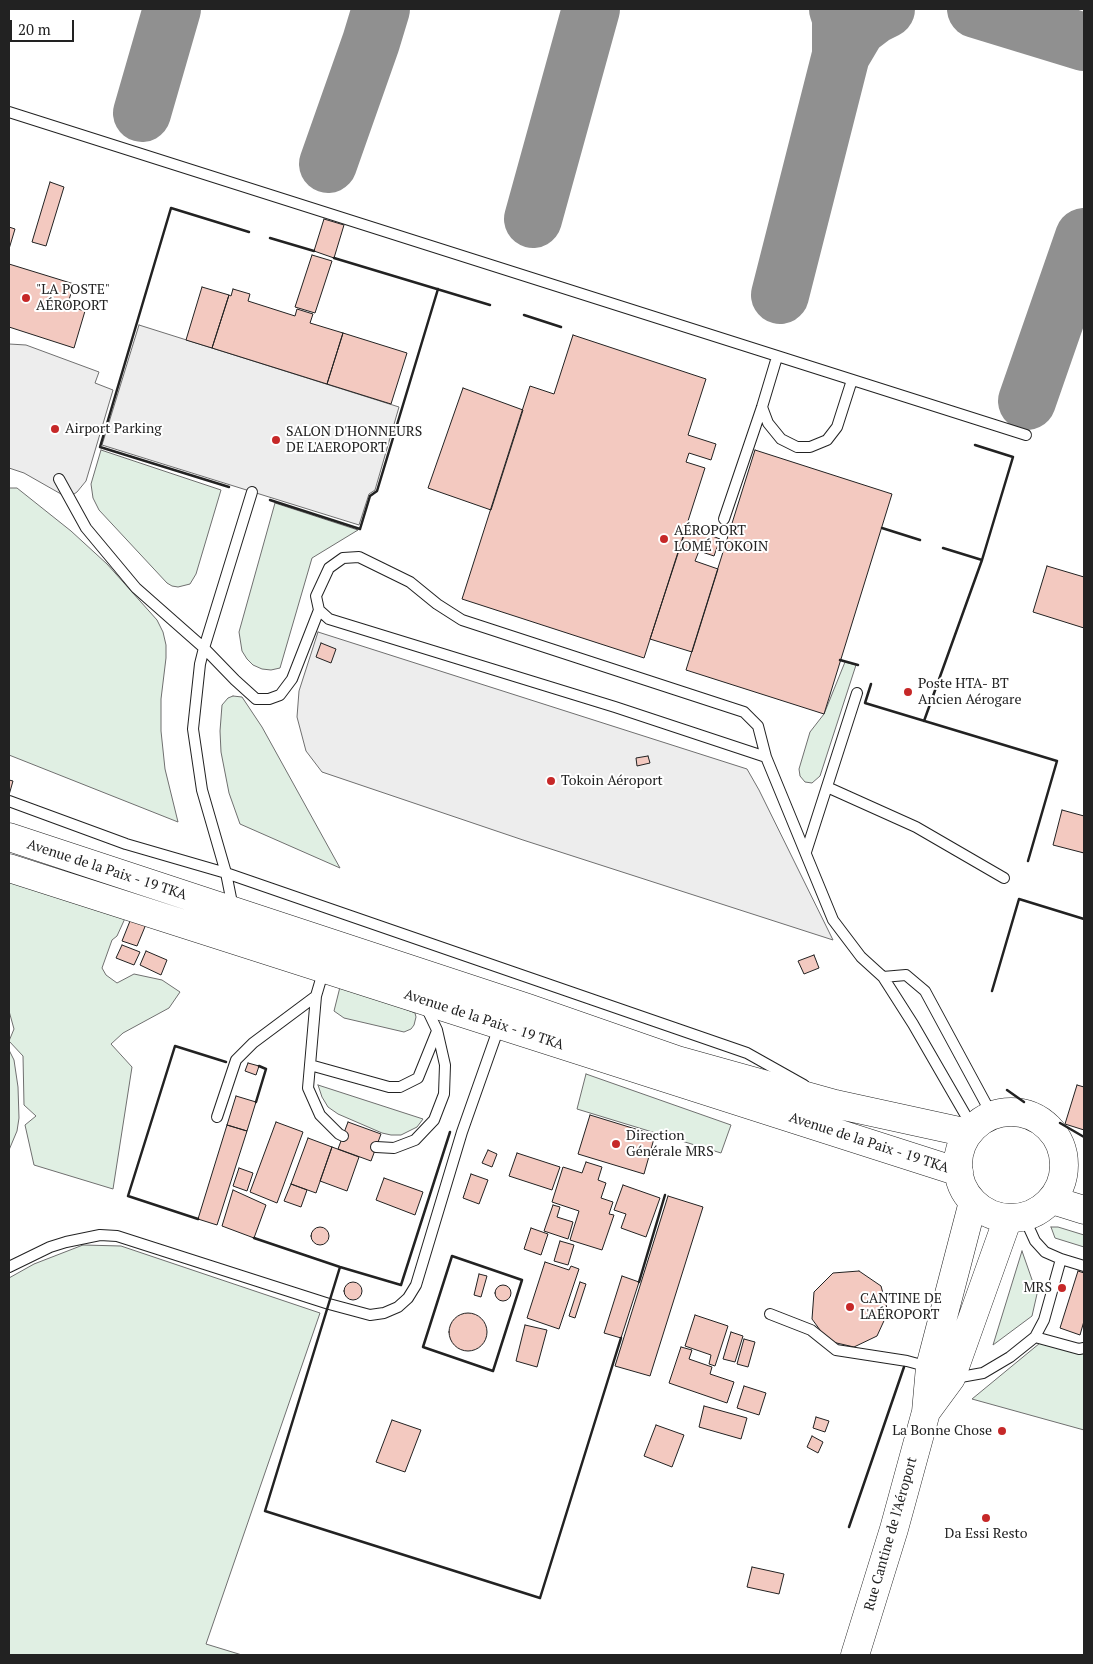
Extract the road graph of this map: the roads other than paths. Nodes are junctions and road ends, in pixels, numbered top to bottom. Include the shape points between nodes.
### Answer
1 (9, 112) edge
2 (777, 357) junction
3 (852, 380) junction
4 (762, 407) junction
5 (1026, 435) dead end
6 (59, 479) dead end
7 (252, 492) dead end
8 (724, 519) dead end
9 (319, 610) junction
10 (204, 648) junction
11 (857, 693) dead end
12 (766, 757) junction
13 (827, 787) junction
14 (9, 801) edge
15 (9, 837) edge
16 (806, 852) junction
17 (9, 868) edge
18 (226, 873) junction
19 (1004, 878) dead end
20 (234, 911) junction
21 (329, 957) junction
22 (883, 976) junction
23 (316, 996) junction
24 (423, 1001) junction
25 (500, 1025) junction
26 (437, 1030) junction
27 (310, 1065) junction
28 (835, 1104) junction
29 (217, 1117) dead end
30 (978, 1125) junction
31 (343, 1136) dead end
32 (376, 1147) dead end
33 (1074, 1162) edge
34 (959, 1172) junction
35 (1052, 1200) junction
36 (973, 1202) junction
37 (1084, 1210) edge
38 (1016, 1217) junction
39 (1061, 1260) junction
40 (1084, 1266) edge
41 (9, 1267) edge
42 (770, 1314) dead end
43 (1036, 1337) junction
44 (1084, 1348) edge
45 (941, 1373) junction
46 (855, 1655) edge

1 - 2 lane
2 - 3 lane
2 - 4 lane
3 - 4 lane via 837,427 827,440 810,447 797,447 781,439 768,423
3 - 5 lane
4 - 8 lane
6 - 10 lane via 86,528 136,588
7 - 10 lane
9 - 10 lane via 292,679 280,696 256,699
9 - 12 lane via 330,619
9 - 12 lane via 316,596 329,568 343,558 359,557 410,582 462,620 744,712 758,726
10 - 18 lane via 193,729 202,790
11 - 13 lane
12 - 16 lane
13 - 16 lane
13 - 19 lane via 916,827
14 - 18 lane via 126,844
15 - 20 main road, Avenue de la Paix - 19 TKA
16 - 22 lane via 833,920 861,957
17 - 21 main road, Avenue de la Paix - 19 TKA
18 - 20 lane
18 - 28 lane via 747,1053
20 - 21 main road, Avenue de la Paix - 19 TKA
21 - 23 lane
21 - 24 main road, Avenue de la Paix - 19 TKA
21 - 28 main road via 528,1008 676,1060
22 - 30 lane
22 - 30 lane via 906,975 925,991
23 - 27 lane
23 - 29 lane via 252,1043 236,1060
24 - 25 main road, Avenue de la Paix - 19 TKA
24 - 26 lane
25 - 34 main road, Avenue de la Paix - 19 TKA
25 - 41 lane via 462,1132 416,1285 398,1307 370,1315 118,1236 100,1235 66,1242
26 - 27 lane via 418,1078 400,1087
26 - 32 lane via 445,1065 444,1094 434,1120 415,1140 394,1148
27 - 31 lane via 308,1088 320,1115
28 - 30 main road
30 - 33 main road via 1011,1112 1030,1115 1046,1125
30 - 34 main road via 962,1145 958,1158
33 - 35 main road via 1064,1173
34 - 36 main road via 963,1188
35 - 37 main road
35 - 38 main road via 1039,1210
36 - 38 main road via 989,1213
36 - 45 main road
38 - 39 lane via 1045,1252
38 - 45 main road
39 - 40 lane
39 - 43 lane
42 - 45 lane via 811,1330 836,1350 907,1361
43 - 44 lane
43 - 45 lane via 984,1373
45 - 46 main road, Rue Cantine de l'Aéroport via 926,1412

